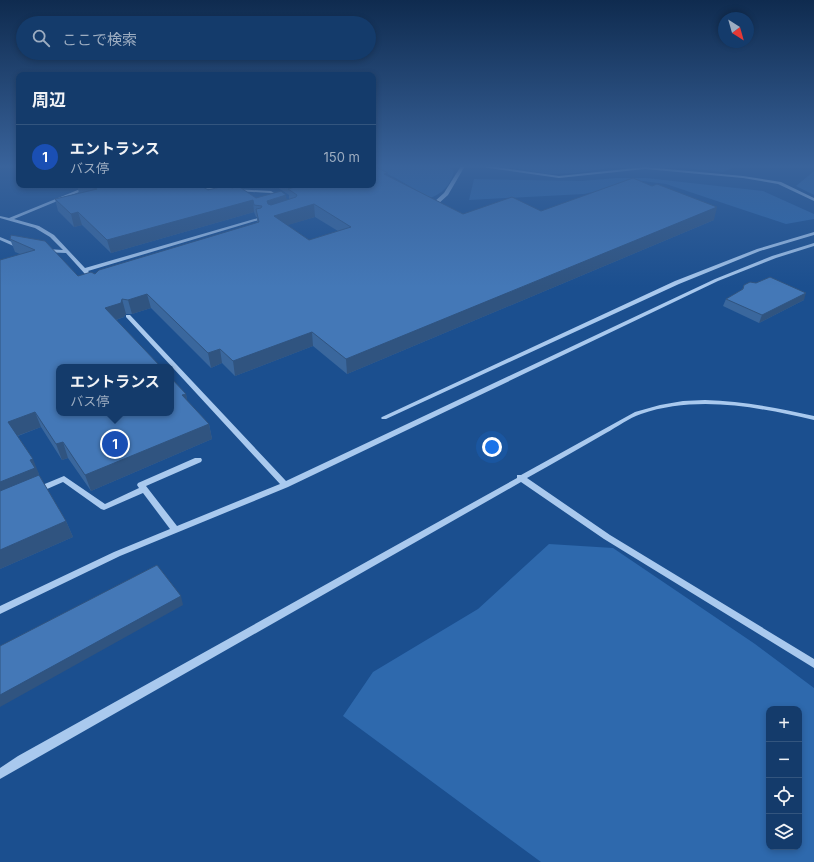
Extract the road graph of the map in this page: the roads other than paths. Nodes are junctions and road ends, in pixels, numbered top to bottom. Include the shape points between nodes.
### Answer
1 (42, 206) edge
2 (0, 217) edge
3 (11, 219) junction
4 (260, 219) edge
5 (814, 233) edge
6 (0, 238) edge
7 (814, 244) edge
8 (27, 248) edge
9 (42, 251) edge
10 (68, 252) junction
11 (85, 270) junction
12 (89, 275) edge
13 (693, 283) junction
14 (128, 316) edge
15 (173, 364) edge
16 (174, 366) edge
17 (384, 418) dead end
18 (814, 418) edge
19 (198, 460) dead end
20 (520, 477) junction
21 (285, 485) junction
22 (145, 489) junction
23 (29, 493) edge
24 (175, 530) junction
25 (0, 610) edge
26 (814, 664) edge
27 (0, 774) edge

1 - 3 street
2 - 3 street
3 - 10 street via 37,227 52,236
4 - 11 street
5 - 13 street via 757,250
6 - 8 street
7 - 13 street
9 - 10 street
10 - 11 street
11 - 12 street
13 - 17 street
13 - 21 street
14 - 15 street
16 - 21 street
18 - 20 street via 753,404 717,402 668,405 637,413
19 - 22 street via 141,485
20 - 26 street via 607,537
20 - 27 street
21 - 24 street
22 - 23 street via 104,507 64,479
22 - 24 street
24 - 25 street via 117,554

